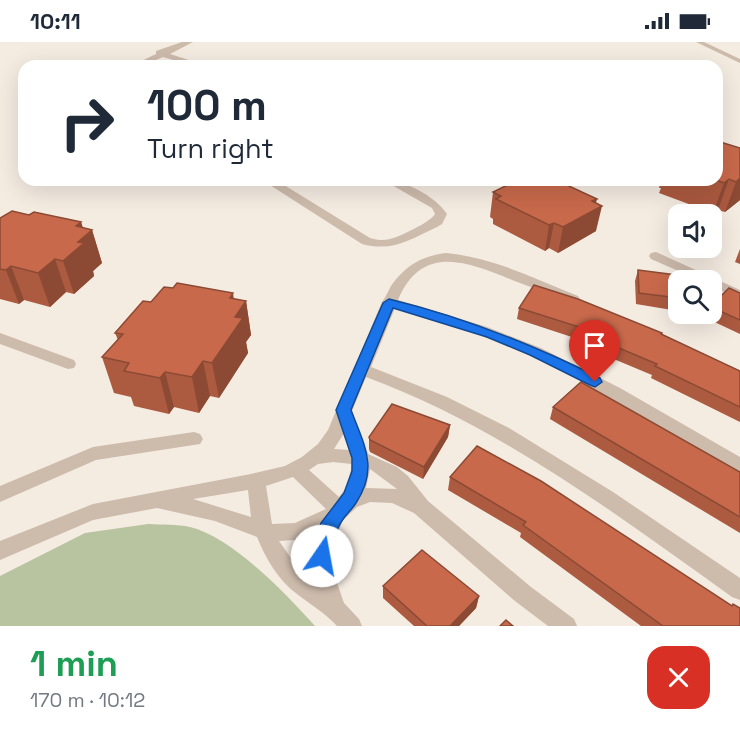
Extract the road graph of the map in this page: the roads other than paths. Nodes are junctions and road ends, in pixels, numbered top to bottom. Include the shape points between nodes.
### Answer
1 (189, 42) edge
2 (699, 42) edge
3 (159, 53) junction
4 (146, 60) edge
5 (183, 60) edge
6 (740, 61) edge
7 (278, 186) edge
8 (400, 186) edge
9 (656, 256) dead end
10 (686, 270) edge
11 (722, 287) edge
12 (740, 295) edge
13 (389, 303) junction
14 (588, 305) edge
15 (0, 338) edge
16 (68, 364) dead end
17 (361, 369) junction
18 (344, 410) junction
19 (194, 439) dead end
20 (316, 457) junction
21 (360, 458) junction
22 (740, 466) edge
23 (296, 469) junction
24 (257, 482) junction
25 (0, 494) edge
26 (155, 501) junction
27 (421, 507) junction
28 (339, 509) junction
29 (264, 531) junction
30 (0, 551) edge
31 (740, 590) edge
32 (335, 609) junction
33 (351, 626) edge
34 (566, 626) edge

1 - 3 street
2 - 6 lane
3 - 4 street
3 - 5 street
7 - 8 street via 366,241 385,244 433,224 441,214 436,206
9 - 10 street
11 - 12 street
13 - 14 street via 412,268 432,258 454,256
13 - 17 street
13 - 22 street via 448,319 535,352 580,373
15 - 16 street
17 - 18 street
17 - 31 street via 466,413 520,444
18 - 20 street via 335,434
18 - 21 street
19 - 25 street via 93,454
20 - 21 street
20 - 23 street
21 - 27 street via 397,476
21 - 28 street via 357,485
23 - 24 street
23 - 28 street
24 - 26 street
24 - 29 street
26 - 29 street via 211,512
26 - 30 street via 94,512
27 - 28 street via 379,494 364,496
27 - 34 street
28 - 29 street via 298,531
28 - 32 street via 330,523 322,556 327,591
29 - 32 street via 274,552 299,583
32 - 33 street

